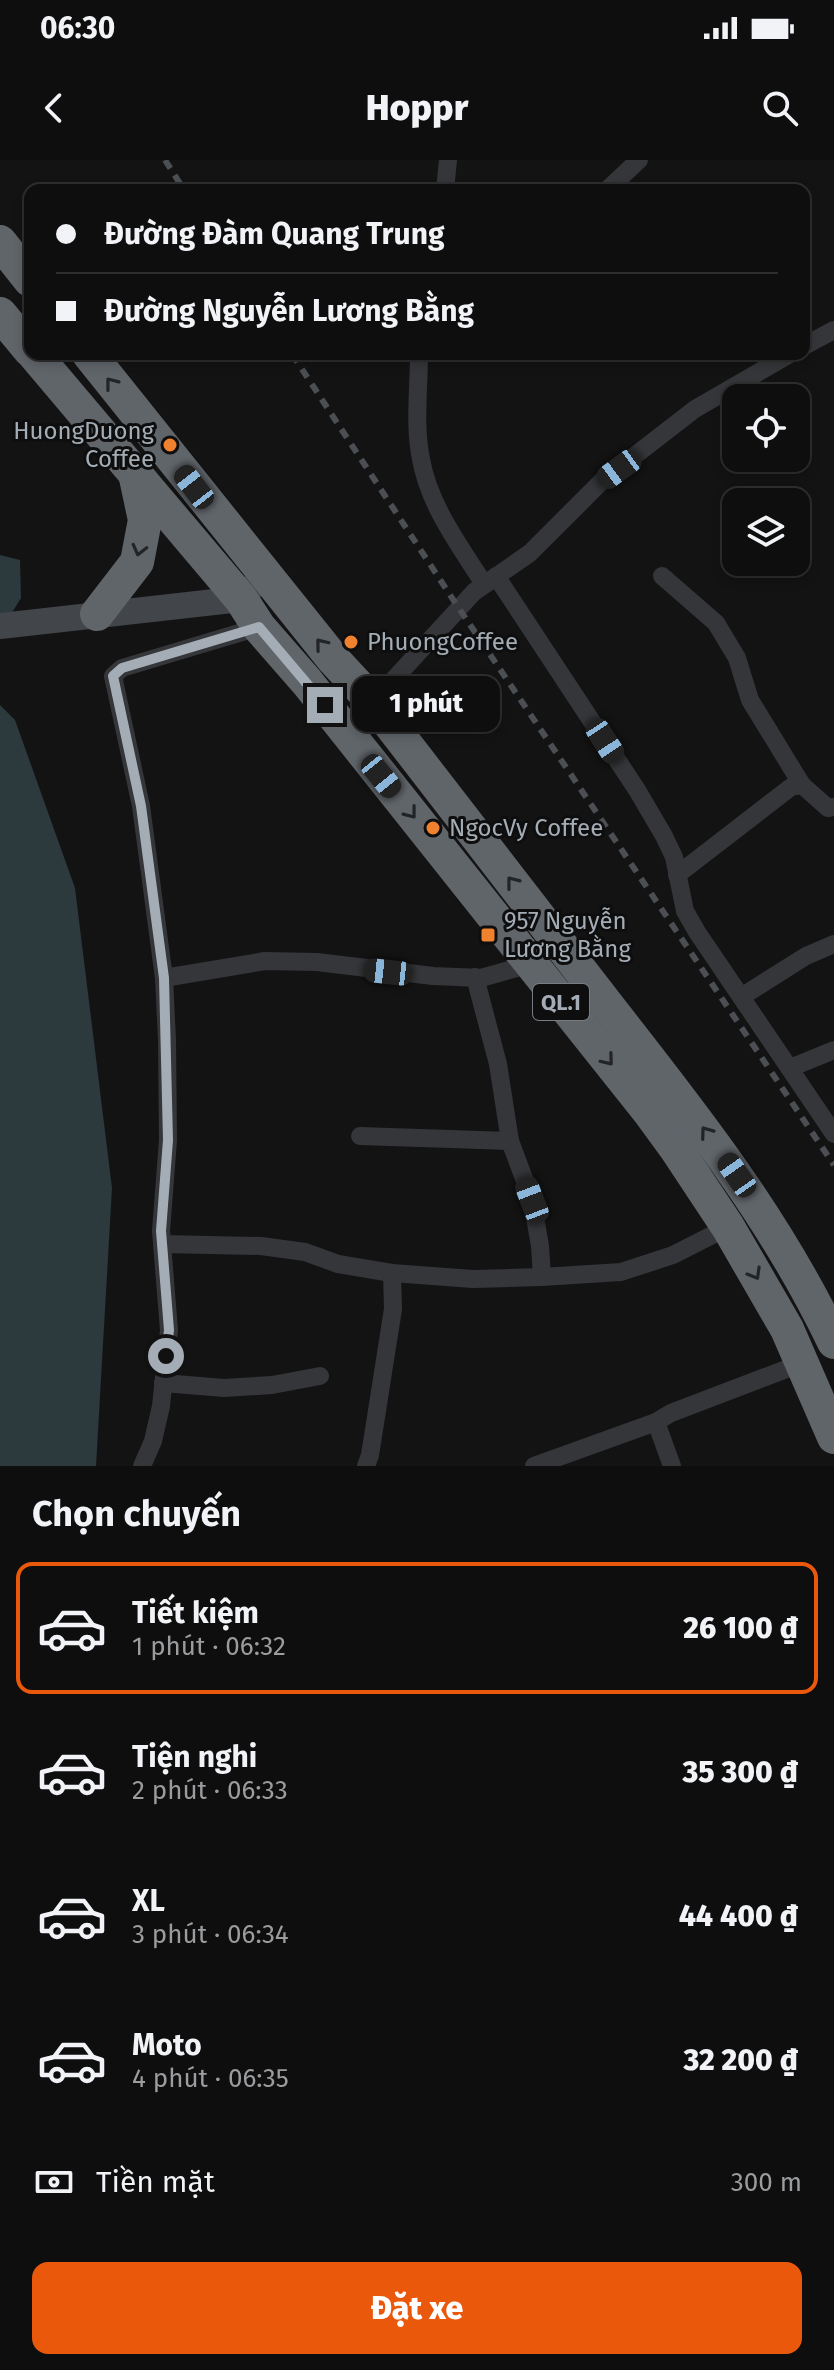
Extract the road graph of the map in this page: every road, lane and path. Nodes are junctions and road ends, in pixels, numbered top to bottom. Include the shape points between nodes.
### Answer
1 (448, 160) edge
2 (639, 160) edge
3 (446, 184) edge
4 (613, 184) edge
5 (0, 242) edge
6 (24, 272) edge
7 (0, 314) edge
8 (834, 330) edge
9 (24, 342) edge
10 (810, 343) edge
11 (39, 360) edge
12 (94, 360) edge
13 (419, 360) edge
14 (780, 360) edge
15 (135, 473) junction
16 (265, 575) junction
17 (662, 576) dead end
18 (490, 580) junction
19 (241, 599) junction
20 (97, 614) junction
21 (0, 626) edge
22 (259, 627) junction
23 (373, 702) junction
24 (802, 785) junction
25 (834, 807) edge
26 (677, 875) junction
27 (834, 944) edge
28 (531, 964) junction
29 (475, 977) junction
30 (164, 978) junction
31 (741, 997) junction
32 (834, 1050) edge
33 (790, 1068) junction
34 (834, 1134) edge
35 (360, 1136) dead end
36 (510, 1141) junction
37 (728, 1227) junction
38 (161, 1238) junction
39 (392, 1273) junction
40 (542, 1277) junction
41 (834, 1342) edge
42 (802, 1363) junction
43 (320, 1376) dead end
44 (163, 1383) junction
45 (656, 1422) junction
46 (834, 1437) edge
47 (142, 1466) edge
48 (366, 1466) edge
49 (534, 1466) edge
50 (672, 1466) edge

1 - 3 street
2 - 4 street
5 - 6 highway
7 - 9 highway, QL.1
8 - 10 street
11 - 15 highway, QL.1
16 -> 12 highway, QL.1
13 - 18 street via 418,440 426,479 447,528
14 - 18 street via 695,409 602,481 530,553
15 - 19 highway, QL.1
15 -> 20 highway via 145,520 137,562
16 - 19 street
23 -> 16 highway, QL.1
17 - 24 street via 716,623 737,658 750,700
18 - 23 street via 458,607
18 - 26 street via 637,790 669,847
19 - 20 street
19 - 22 highway, QL.1
20 - 21 street
22 -> 28 highway, QL.1
22 - 30 street via 122,668 113,676 141,806
41 -> 23 highway, QL.1 via 787,1253 708,1134
24 - 25 street via 828,808
24 - 26 street via 791,787
26 - 31 street via 685,911
27 - 31 street
28 - 29 street
28 -> 37 highway, QL.1 via 650,1113
29 - 30 street via 265,961
29 - 36 street via 498,1064
30 - 38 street via 168,1140
31 - 33 street
32 - 33 street
33 - 34 street
35 - 36 street
36 - 40 street via 538,1225
37 - 40 street via 673,1255 621,1272
37 -> 42 highway, QL.1
38 - 39 street via 305,1252
38 - 44 street via 169,1330
39 - 40 street
39 - 48 street via 393,1309
42 - 45 street
42 - 46 highway, QL.1
43 - 44 street via 224,1388
44 - 47 street via 153,1441
45 - 49 street
45 - 50 street

